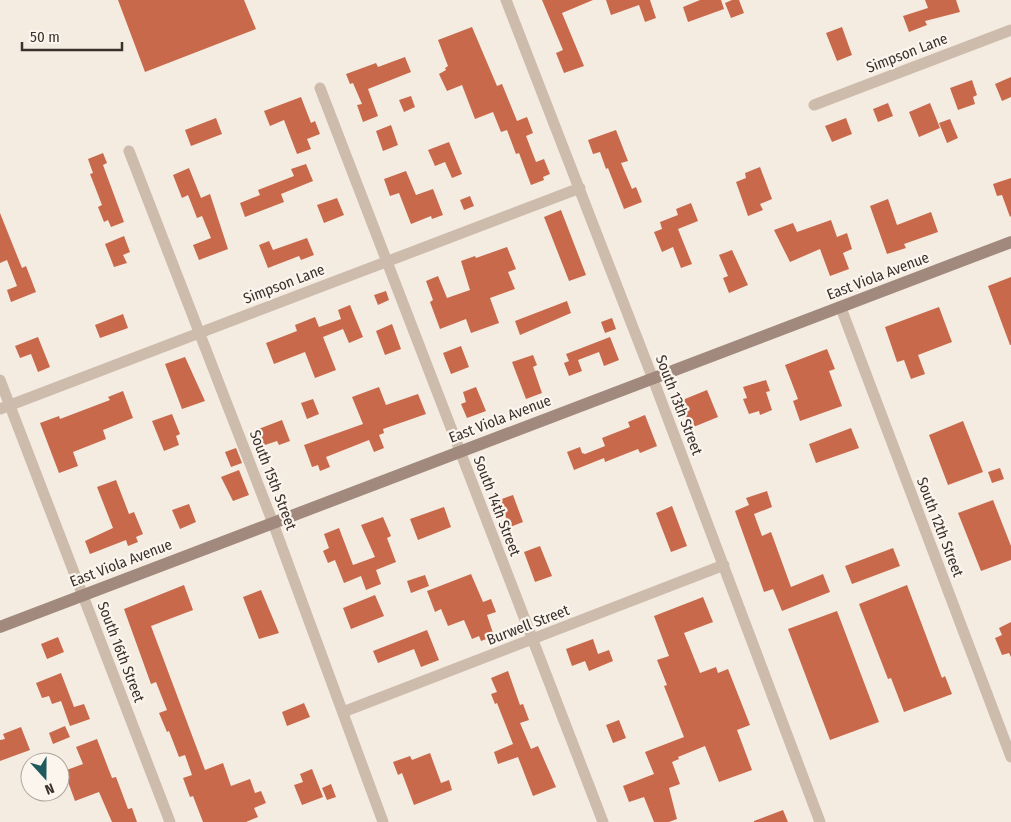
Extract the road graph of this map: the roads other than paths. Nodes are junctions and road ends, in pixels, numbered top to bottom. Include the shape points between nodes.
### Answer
1 (506, 0) edge
2 (1011, 30) edge
3 (320, 88) dead end
4 (814, 105) dead end
5 (129, 151) dead end
6 (580, 188) junction
7 (1011, 242) edge
8 (387, 261) junction
9 (841, 308) junction
10 (200, 333) junction
11 (653, 379) junction
12 (0, 380) edge
13 (5, 407) edge
14 (460, 452) junction
15 (273, 523) junction
16 (724, 565) junction
17 (83, 595) junction
18 (0, 627) edge
19 (533, 639) junction
20 (343, 712) junction
21 (1011, 757) edge
22 (170, 822) edge
23 (383, 822) edge
24 (602, 822) edge
25 (820, 822) edge

1 - 6 street, South 13th Street
2 - 4 street, Simpson Lane
3 - 8 street, South 14th Street
5 - 10 street, South 15th Street
6 - 8 street, Simpson Lane
6 - 11 street, South 13th Street
7 - 9 street, East Viola Avenue
8 - 10 street, Simpson Lane
8 - 14 street, South 14th Street
9 - 11 street, East Viola Avenue
9 - 21 street, South 12th Street
10 - 13 street, Simpson Lane
10 - 15 street, South 15th Street
11 - 14 street, East Viola Avenue
11 - 16 street, South 13th Street
12 - 13 street, South 16th Street
13 - 17 street, South 16th Street
14 - 15 street, East Viola Avenue
14 - 19 street, South 14th Street
15 - 17 street, East Viola Avenue
15 - 20 street, South 15th Street
16 - 19 street, Burwell Street
16 - 25 street, South 13th Street
17 - 18 street, East Viola Avenue
17 - 22 street, South 16th Street
19 - 20 street, Burwell Street
19 - 24 street, South 14th Street
20 - 23 street, South 15th Street

